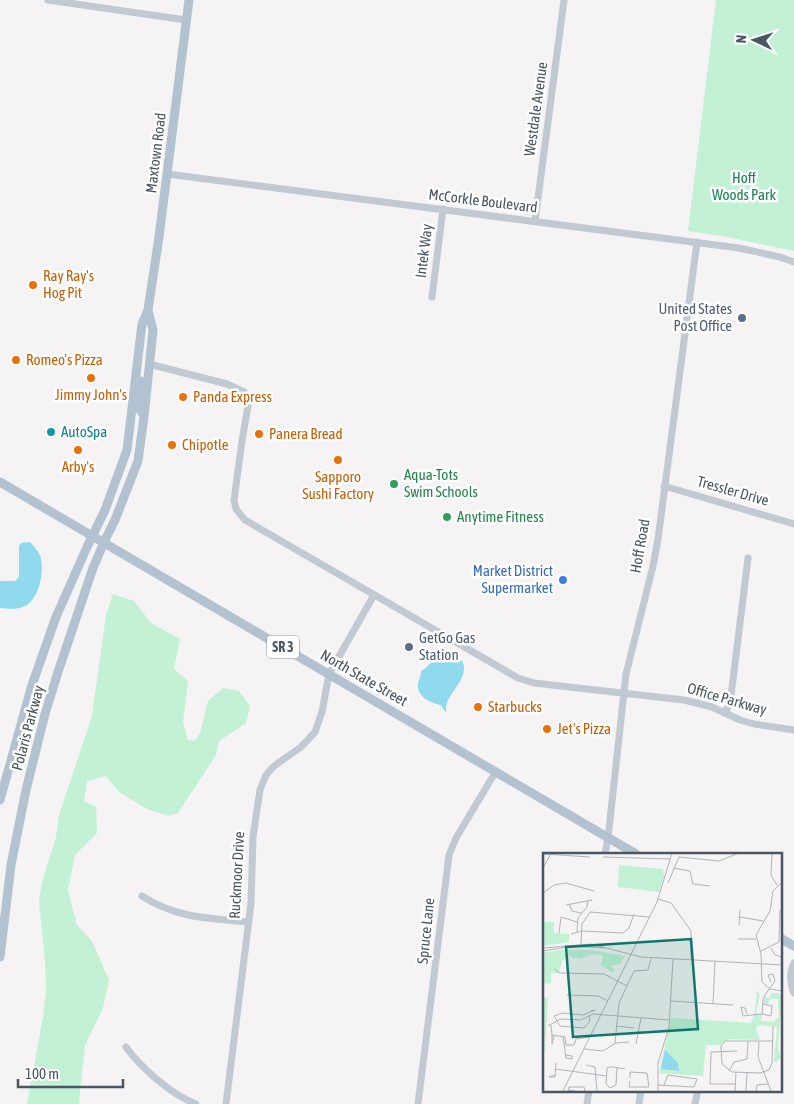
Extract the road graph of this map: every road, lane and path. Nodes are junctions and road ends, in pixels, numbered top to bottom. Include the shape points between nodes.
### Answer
1 (48, 0) edge
2 (189, 0) edge
3 (564, 0) edge
4 (186, 20) junction
5 (167, 174) junction
6 (443, 209) junction
7 (535, 221) junction
8 (697, 242) junction
9 (794, 262) edge
10 (432, 296) dead end
11 (148, 310) junction
12 (138, 358) junction
13 (149, 364) junction
14 (144, 417) junction
15 (0, 482) edge
16 (664, 486) junction
17 (794, 524) edge
18 (92, 536) junction
19 (104, 542) junction
20 (748, 558) dead end
21 (374, 595) junction
22 (329, 674) junction
23 (623, 693) junction
24 (724, 713) junction
25 (794, 730) edge
26 (496, 772) junction
27 (0, 800) edge
28 (608, 838) junction
29 (605, 853) edge
30 (634, 853) edge
31 (142, 896) dead end
32 (249, 922) junction
33 (782, 939) edge
34 (794, 946) edge
35 (0, 957) edge
36 (794, 963) edge
37 (794, 993) edge
38 (126, 1047) dead end
39 (196, 1104) edge
40 (226, 1104) edge
41 (418, 1104) edge

1 - 4 street
2 - 4 main road, Maxtown Road
3 - 7 street, Westdale Avenue
4 - 5 main road, Maxtown Road
5 - 6 street, McCorkle Boulevard
5 - 11 main road, Maxtown Road
6 - 7 street, McCorkle Boulevard
6 - 10 street, Intek Way
7 - 8 street, McCorkle Boulevard
8 - 9 street, McCorkle Boulevard via 758,251
8 - 16 street, Hoff Road
11 - 12 main road, Maxtown Road via 142,324
11 - 13 main road, Maxtown Road via 153,330
12 - 14 main road via 142,365 140,410
12 - 18 main road, Maxtown Road via 127,450
13 - 14 main road, Maxtown Road
13 - 21 street, Office Parkway via 227,384 244,392 249,400 234,500 236,509 245,520
14 - 19 main road, Maxtown Road via 138,461
15 - 18 main road, North State Street / SR 3
16 - 17 street, Tressler Drive
16 - 23 street, Hoff Road via 653,566
18 - 19 main road, North State Street / SR 3
18 - 27 main road, Polaris Parkway via 56,617 32,684
19 - 22 main road, North State Street / SR 3
19 - 35 main road, Polaris Parkway via 58,672 34,758 11,865
20 - 24 street via 730,704
21 - 22 street, Ruckmoor Drive
21 - 23 street, Office Parkway via 518,678 534,683
22 - 26 main road, North State Street / SR 3
22 - 32 street, Ruckmoor Drive via 315,732 301,747 274,766 260,790 253,837
23 - 24 street, Office Parkway via 684,700
23 - 28 street, Hoff Road
24 - 25 street, Office Parkway via 754,724
26 - 28 main road, North State Street / SR 3
26 - 41 street, Spruce Lane via 449,855
28 - 29 street, Hoff Road
28 - 30 main road, North State Street / SR 3
31 - 32 street via 182,915
32 - 40 street, Ruckmoor Drive
33 - 34 main road
36 - 37 street via 791,981
38 - 39 street via 174,1093

